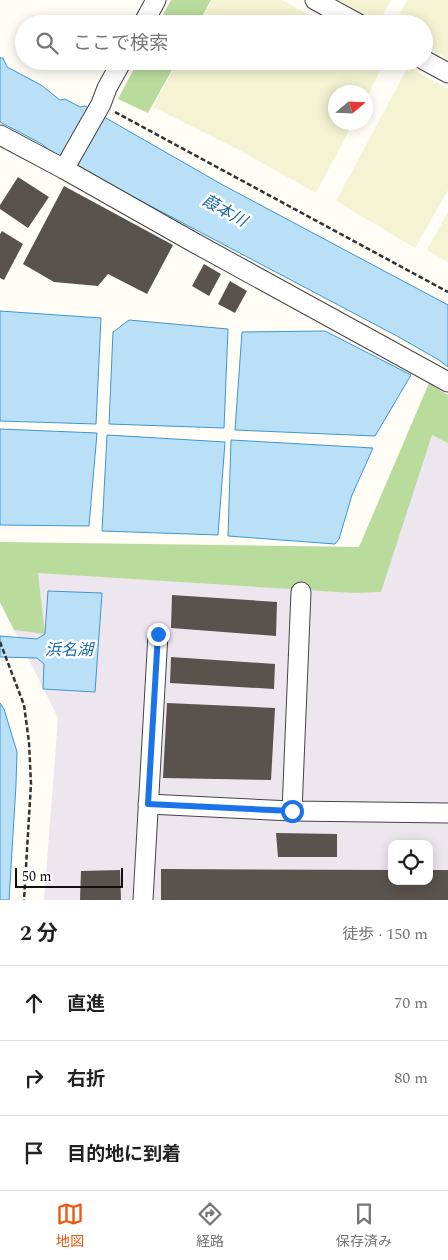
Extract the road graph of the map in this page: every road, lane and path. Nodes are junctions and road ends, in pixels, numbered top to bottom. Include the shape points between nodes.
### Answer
1 (156, 0) edge
2 (316, 0) edge
3 (148, 15) edge
4 (343, 15) edge
5 (433, 65) edge
6 (117, 70) edge
7 (448, 73) edge
8 (101, 104) junction
9 (0, 135) edge
10 (64, 169) junction
11 (448, 292) edge
12 (448, 382) edge
13 (301, 592) dead end
14 (158, 634) dead end
15 (0, 642) edge
16 (148, 804) junction
17 (292, 811) junction
18 (448, 812) edge
19 (24, 900) edge
20 (143, 900) edge

1 - 3 street
2 - 4 street
5 - 7 street
6 - 8 street
8 - 10 street
8 - 11 path
9 - 10 street
10 - 12 street
13 - 17 street
14 - 16 street
15 - 19 path via 24,705 32,784
16 - 17 street
16 - 20 street
17 - 18 street

